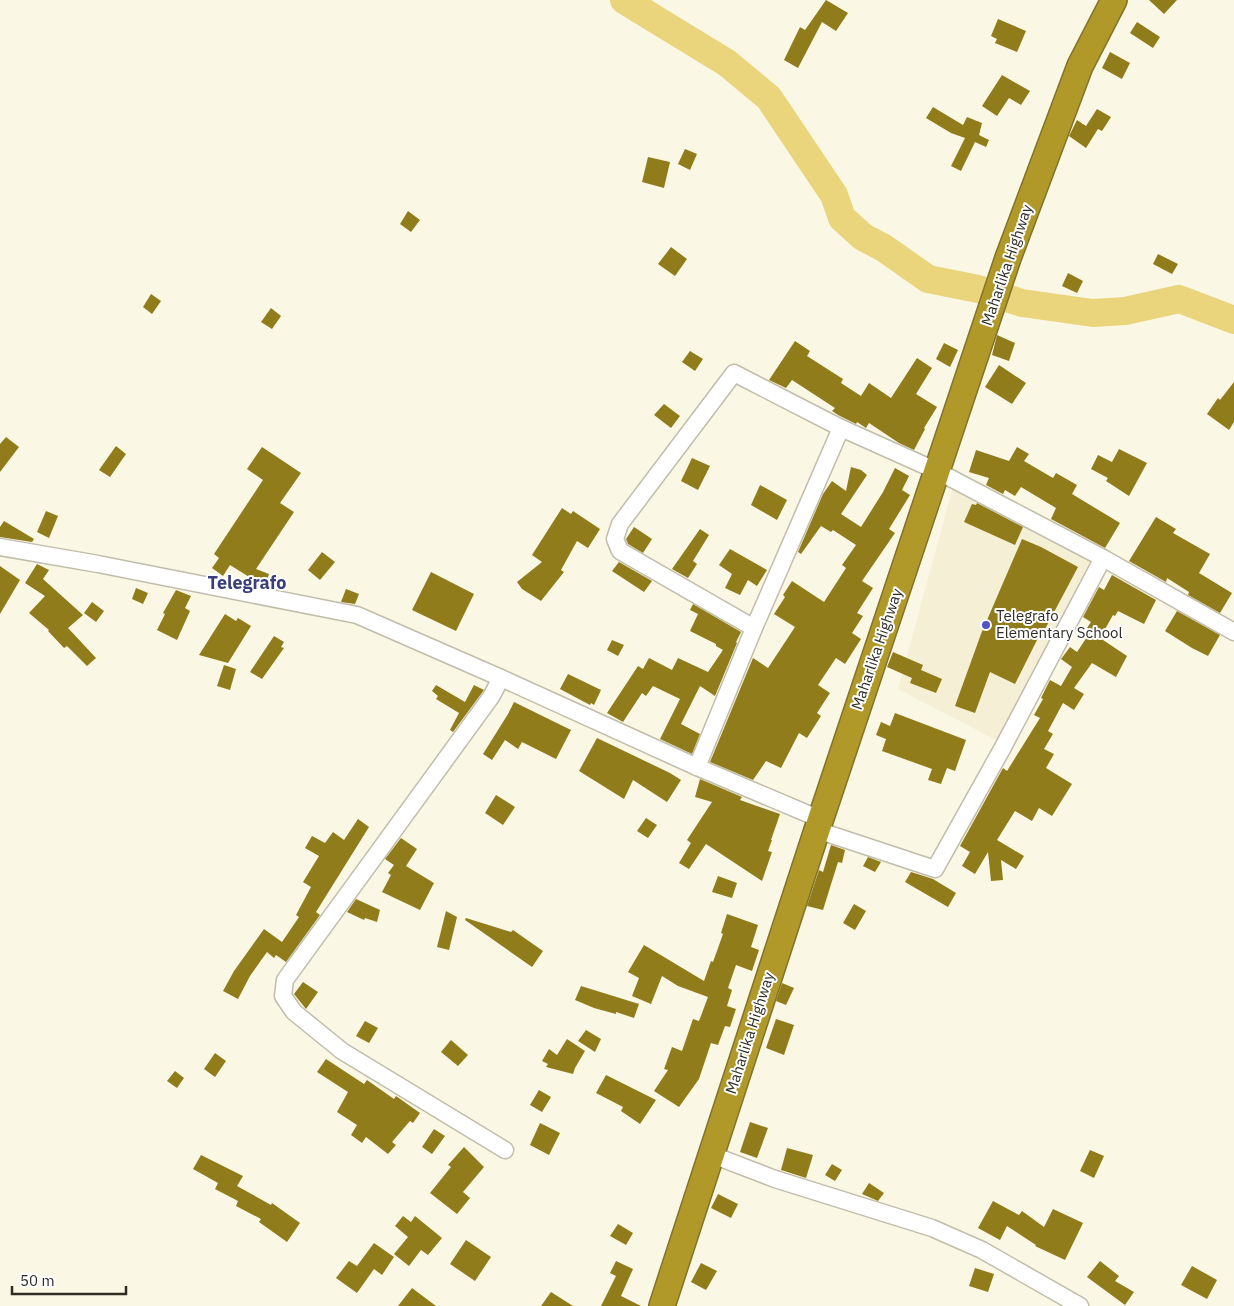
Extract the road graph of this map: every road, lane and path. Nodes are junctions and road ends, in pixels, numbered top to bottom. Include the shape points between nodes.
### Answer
1 (1114, 0) edge
2 (841, 428) junction
3 (937, 471) junction
4 (0, 547) edge
5 (1103, 558) junction
6 (754, 628) junction
7 (1234, 632) edge
8 (501, 678) junction
9 (697, 767) junction
10 (818, 824) junction
11 (504, 1150) dead end
12 (710, 1154) junction
13 (662, 1306) edge
14 (1080, 1306) edge

1 - 3 highway, Maharlika Highway via 1080,66 1008,258
2 - 3 street
2 - 6 street
2 - 6 street via 734,373 620,524 615,539 620,550
3 - 5 street
3 - 10 highway, Maharlika Highway
4 - 8 street via 357,615
5 - 7 street
5 - 10 street via 935,869
6 - 9 street
8 - 9 street
8 - 11 street via 285,980 284,996 294,1012 342,1051
9 - 10 street
10 - 12 highway, Maharlika Highway
12 - 13 highway, Maharlika Highway
12 - 14 street via 775,1179 932,1228 982,1250

